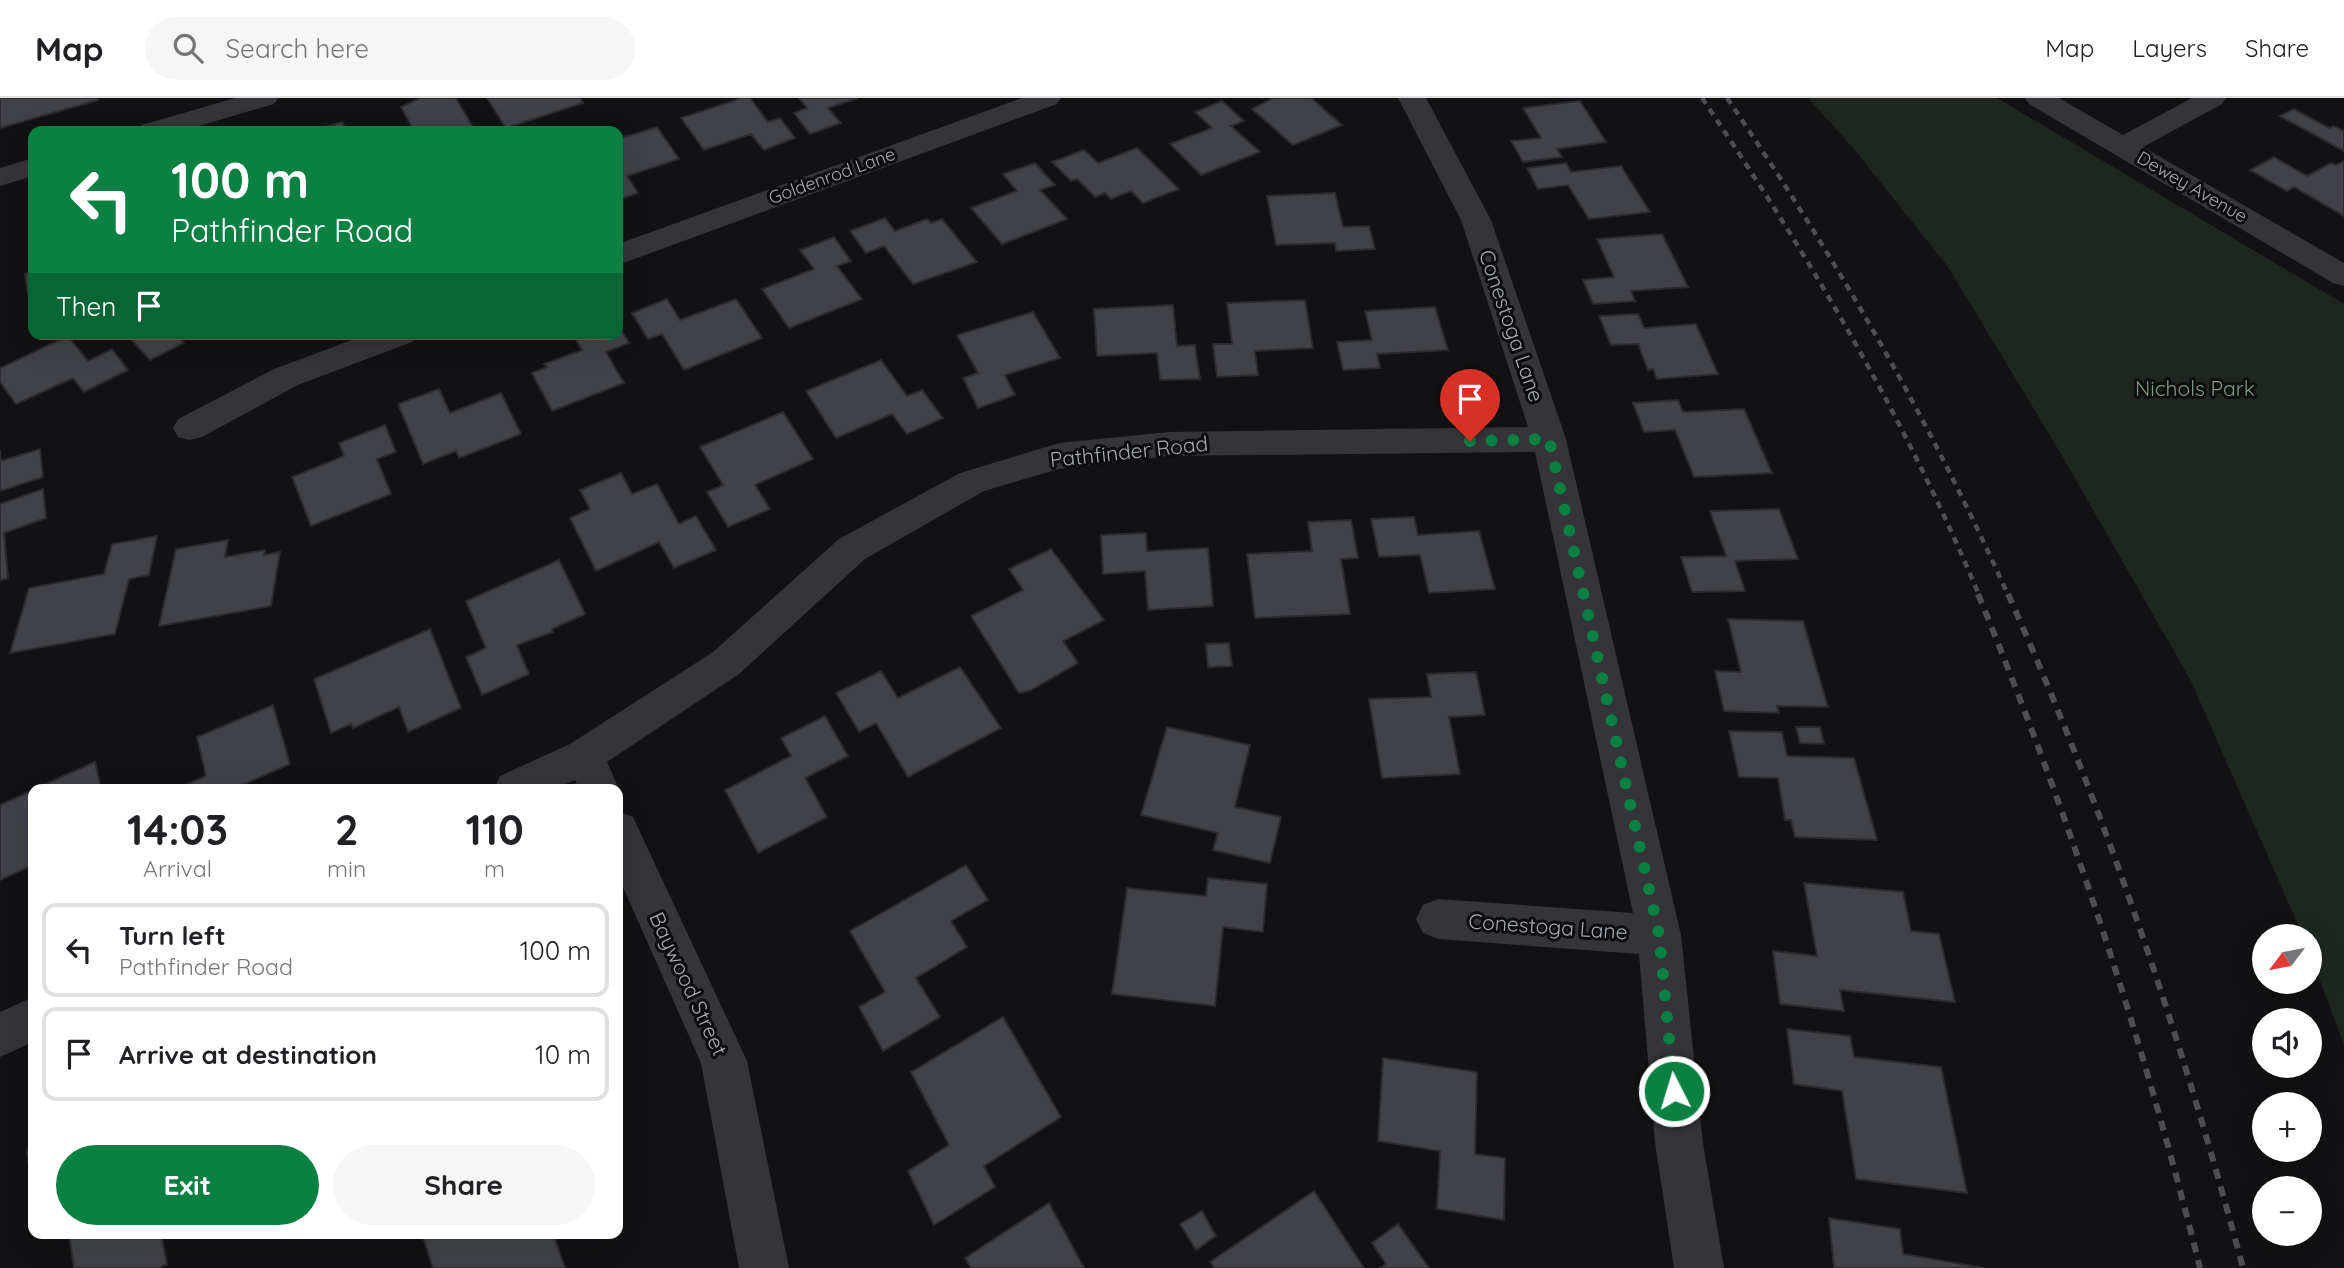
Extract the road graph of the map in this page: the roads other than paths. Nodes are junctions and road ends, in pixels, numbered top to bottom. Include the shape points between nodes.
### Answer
1 (264, 98) edge
2 (1046, 98) edge
3 (1412, 98) edge
4 (2039, 98) edge
5 (2212, 98) edge
6 (169, 126) edge
7 (2123, 146) junction
8 (28, 169) edge
9 (0, 177) edge
10 (623, 253) edge
11 (2344, 276) edge
12 (385, 340) edge
13 (190, 428) dead end
14 (1549, 439) junction
15 (591, 773) edge
16 (538, 784) edge
17 (623, 841) edge
18 (1438, 919) dead end
19 (1659, 934) junction
20 (28, 1021) edge
21 (0, 1035) edge
22 (764, 1268) edge
23 (1699, 1268) edge

1 - 6 street
2 - 10 street, Goldenrod Lane
3 - 14 street, Conestoga Lane via 1476,220
4 - 7 street, Dewey Avenue
5 - 7 street
7 - 11 street, Dewey Avenue
8 - 9 street
12 - 13 street via 286,377
14 - 15 street, Pathfinder Road via 1169,444 1059,456 972,482 852,549 726,663
14 - 19 street, Conestoga Lane
15 - 16 street, Pathfinder Road
17 - 22 street, Baywood Street via 724,1061
18 - 19 street, Conestoga Lane
19 - 23 street, Conestoga Lane via 1679,1143
20 - 21 street

